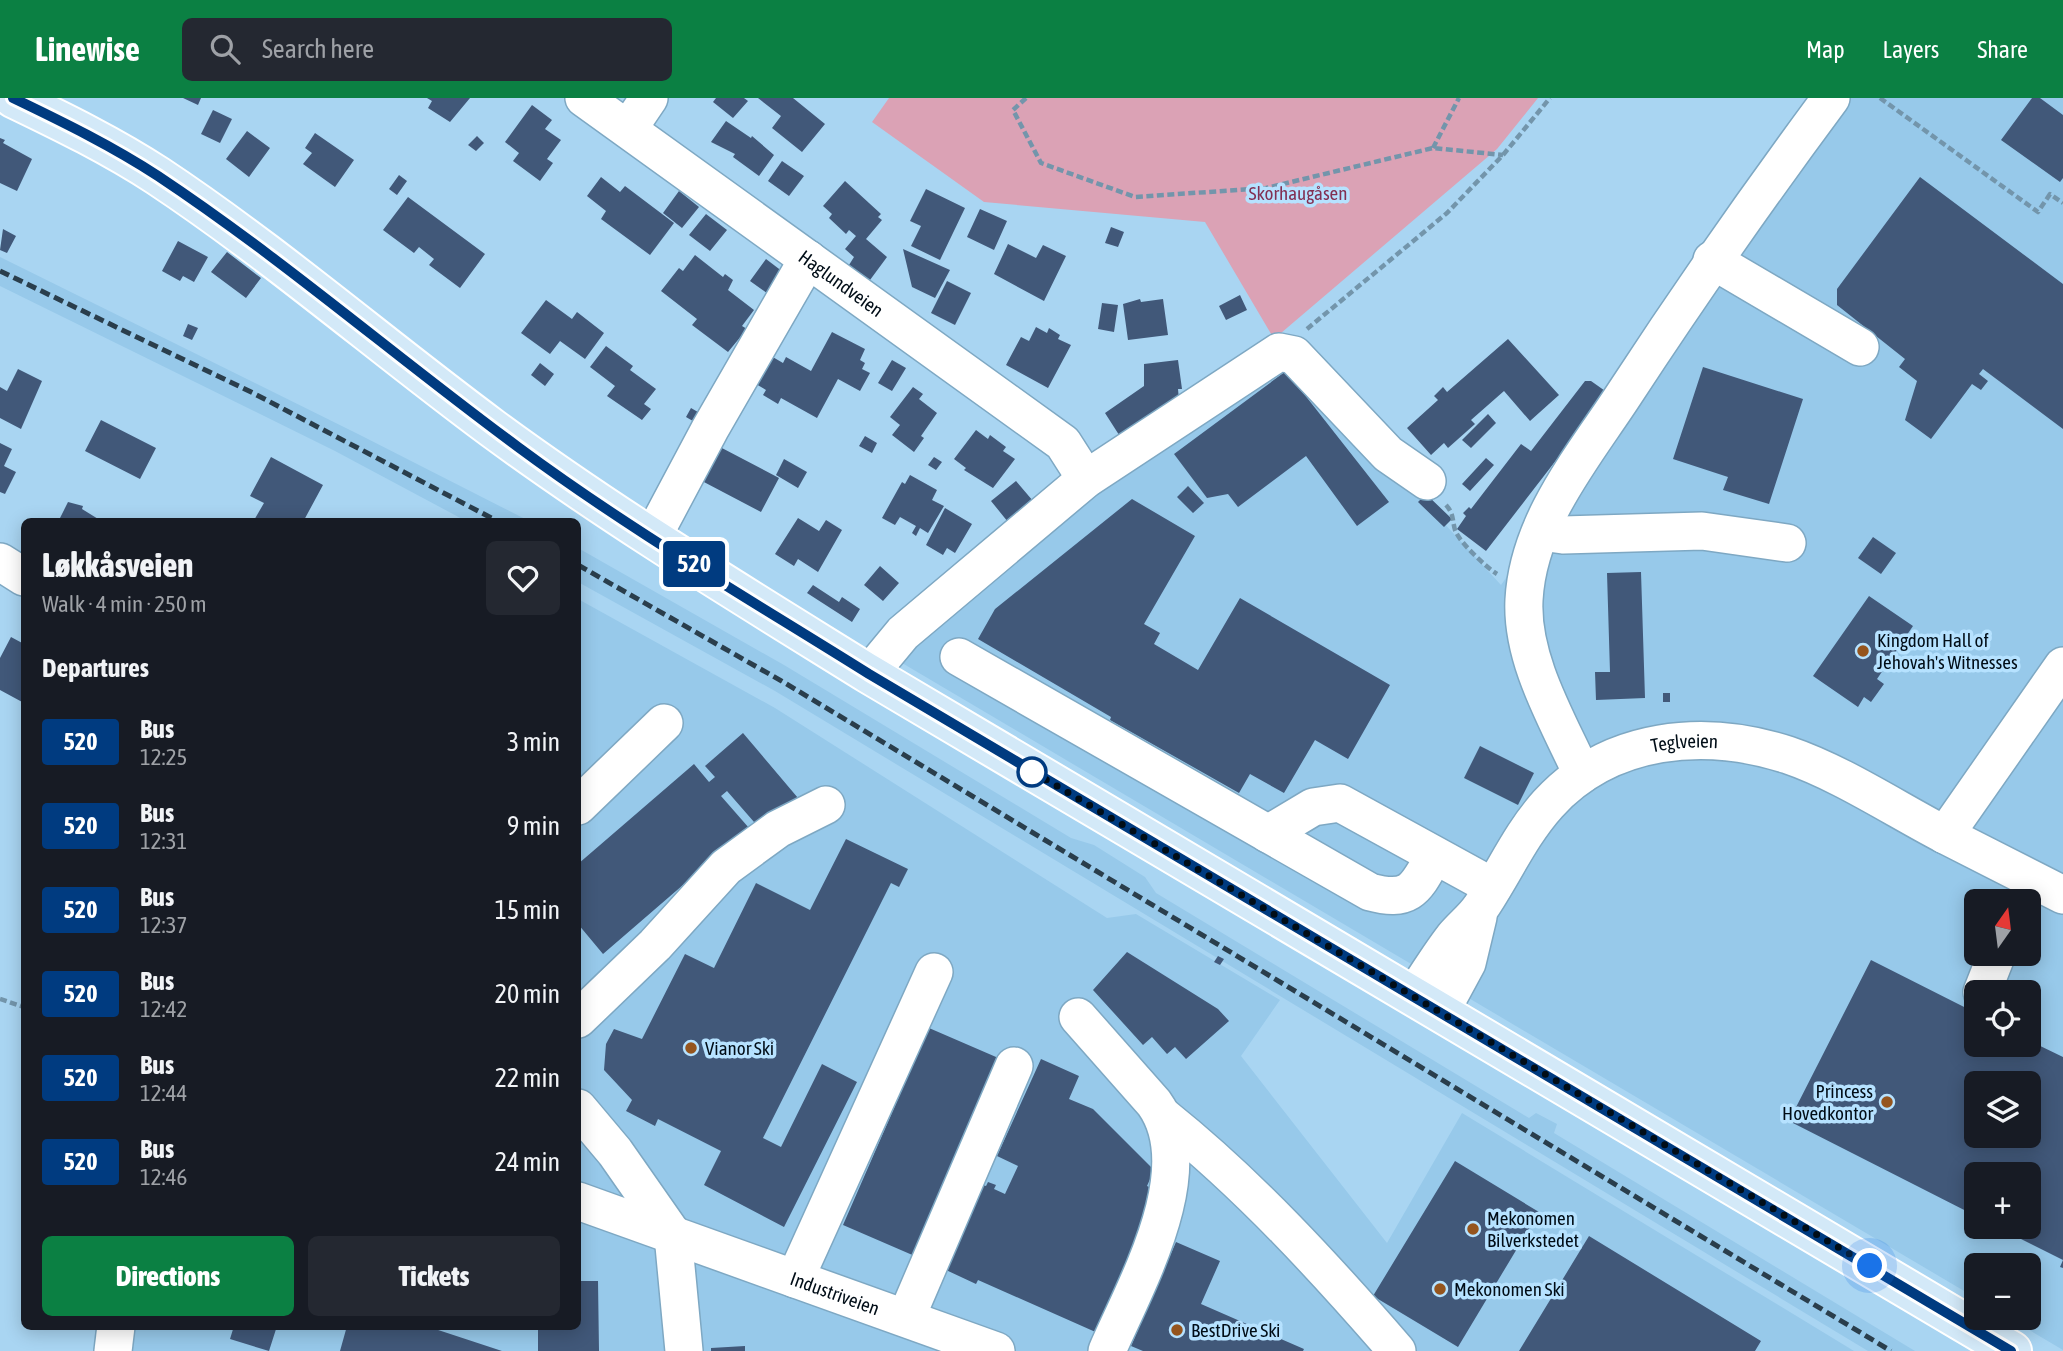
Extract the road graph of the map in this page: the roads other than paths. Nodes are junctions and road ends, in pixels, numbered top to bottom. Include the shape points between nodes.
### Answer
1 (13, 98) edge
2 (584, 98) edge
3 (649, 98) edge
4 (1831, 98) edge
5 (628, 129) junction
6 (808, 259) junction
7 (1712, 260) junction
8 (1860, 347) dead end
9 (1087, 479) junction
10 (1427, 481) road end
11 (1541, 532) junction
12 (652, 538) junction
13 (1787, 542) dead end
14 (0, 562) edge
15 (21, 575) edge
16 (959, 657) dead end
17 (2063, 666) edge
18 (869, 674) junction
19 (664, 723) dead end
20 (1582, 774) junction
21 (581, 803) edge
22 (826, 805) dead end
23 (1268, 834) junction
24 (1945, 835) junction
25 (1434, 856) junction
26 (2024, 889) edge
27 (2041, 892) edge
28 (2063, 895) edge
29 (1486, 898) junction
30 (934, 972) dead end
31 (1428, 1003) junction
32 (581, 1016) edge
33 (1078, 1017) dead end
34 (1014, 1066) dead end
35 (581, 1112) edge
36 (1164, 1117) junction
37 (581, 1202) edge
38 (673, 1235) junction
39 (795, 1279) junction
40 (906, 1318) junction
41 (116, 1330) edge
42 (113, 1351) edge
43 (684, 1351) edge
44 (996, 1351) edge
45 (1107, 1351) edge
46 (1397, 1351) edge
47 (2011, 1351) edge

1 - 12 main road via 119,152 200,205 520,449
2 - 5 street, Haglundveien
3 - 5 street
4 - 7 street
5 - 6 street, Haglundveien
6 - 9 street, Haglundveien via 1063,443
6 - 12 street
7 - 8 street
7 - 11 street via 1560,490
9 - 10 street via 1279,352 1294,355 1388,454
9 - 18 street via 903,633
11 - 13 street via 1702,531
11 - 20 street via 1526,588 1527,642
12 - 18 main road
14 - 15 street
16 - 23 street
17 - 24 street
18 - 31 main road
19 - 21 street
20 - 24 street, Teglveien via 1655,744 1704,739 1731,742 1815,766
20 - 29 street, Teglveien via 1548,804
22 - 32 street via 778,829 726,867 656,945
23 - 25 street via 1313,807 1340,803
23 - 25 street via 1370,892 1388,897 1405,895 1416,887
24 - 26 street, Teglveien
25 - 29 street
27 - 28 street, Teglveien
29 - 31 street, Teglveien via 1453,938
30 - 39 street
31 - 47 main road
33 - 36 street
34 - 40 street
35 - 38 street
36 - 45 street via 1169,1150 1165,1217
36 - 46 street via 1213,1156
37 - 38 street, Industriveien
38 - 39 street, Industriveien
38 - 43 street
39 - 40 street, Industriveien
40 - 44 street, Industriveien
41 - 42 street

